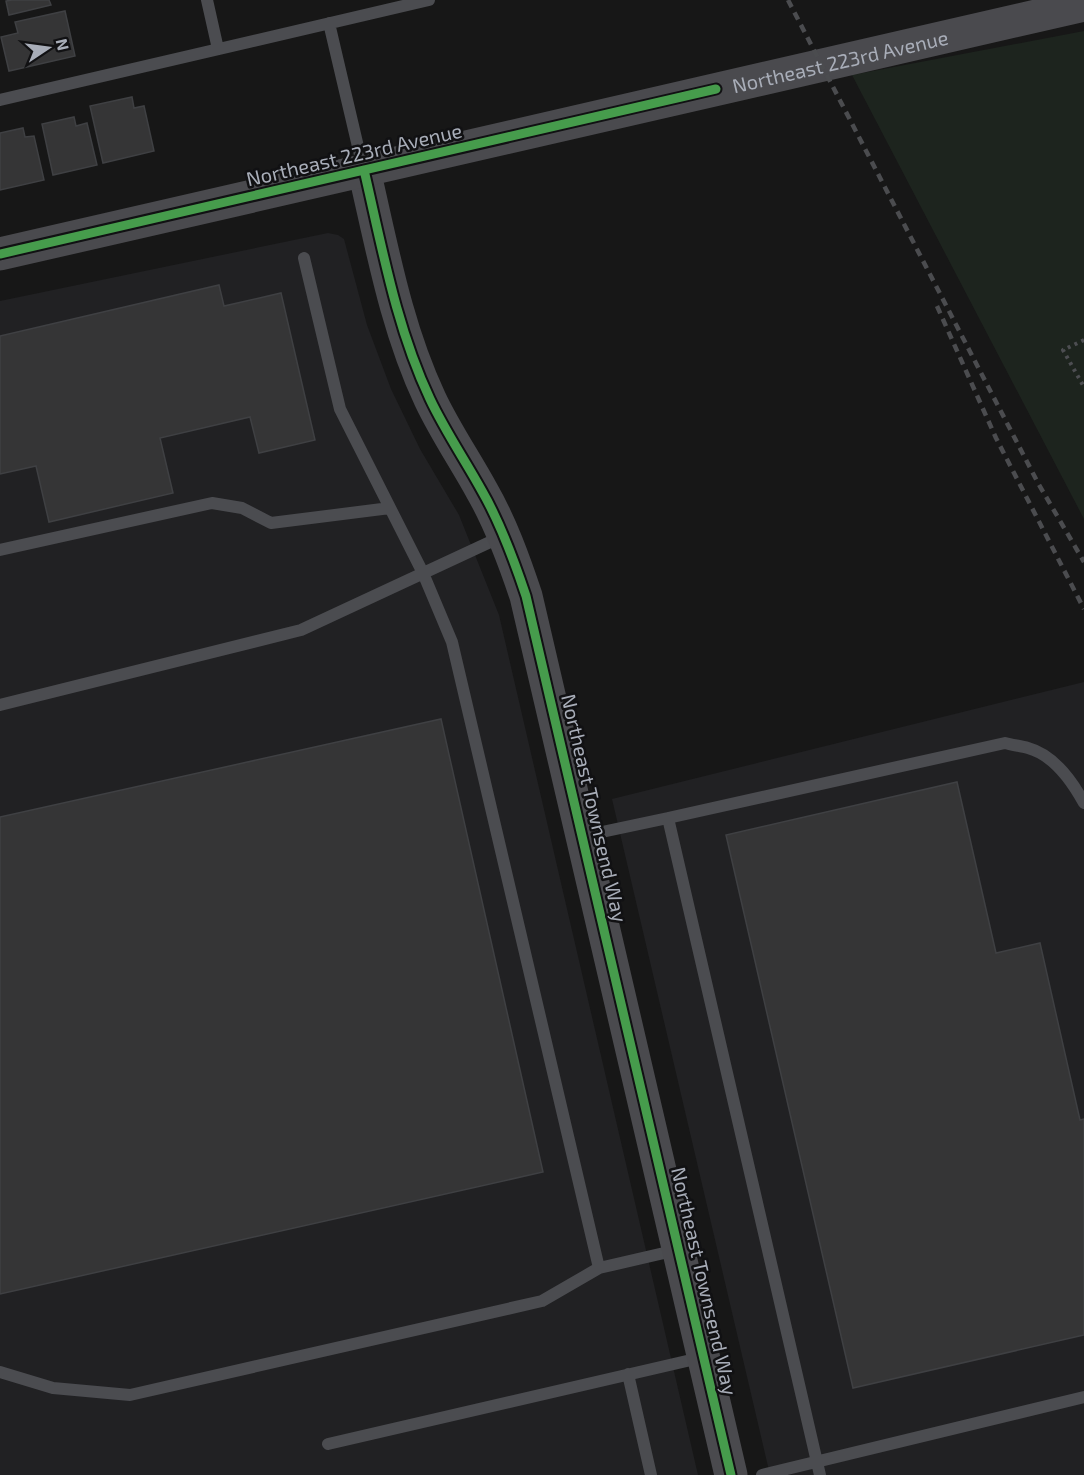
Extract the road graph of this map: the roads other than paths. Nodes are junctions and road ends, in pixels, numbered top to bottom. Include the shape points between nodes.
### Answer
1 (207, 0) edge
2 (429, 0) edge
3 (1084, 5) edge
4 (329, 23) junction
5 (218, 49) junction
6 (0, 100) edge
7 (364, 170) junction
8 (0, 254) edge
9 (304, 258) dead end
10 (390, 508) junction
11 (504, 536) junction
12 (0, 550) edge
13 (423, 573) junction
14 (0, 705) edge
15 (1084, 803) edge
16 (668, 818) junction
17 (583, 836) junction
18 (679, 1249) junction
19 (599, 1268) junction
20 (704, 1357) junction
21 (0, 1372) edge
22 (628, 1374) junction
23 (1084, 1397) edge
24 (328, 1444) dead end
25 (817, 1462) junction
26 (651, 1475) edge
27 (731, 1475) edge
28 (762, 1475) edge
29 (820, 1475) edge

1 - 5 lane
2 - 4 lane
3 - 7 street, Northeast 223rd Avenue
4 - 5 lane
4 - 7 lane
5 - 6 lane
7 - 8 street, Northeast 223rd Avenue
7 - 11 street, Northeast Townsend Way via 393,294 415,362 430,399
9 - 10 lane via 340,409
10 - 12 lane via 271,523 242,508 212,503
10 - 13 lane
11 - 13 lane
11 - 17 street, Northeast Townsend Way via 531,616
13 - 14 lane via 301,630
13 - 19 lane via 452,642
15 - 16 lane via 1073,782 1050,760 1030,748 1005,743
16 - 17 lane
16 - 25 lane
17 - 18 street, Northeast Townsend Way
18 - 19 lane
18 - 20 street, Northeast Townsend Way
19 - 21 lane via 542,1301 130,1395 52,1388
20 - 22 lane
20 - 27 street, Northeast Townsend Way
22 - 24 lane
22 - 26 lane
23 - 25 lane
25 - 28 lane
25 - 29 lane

